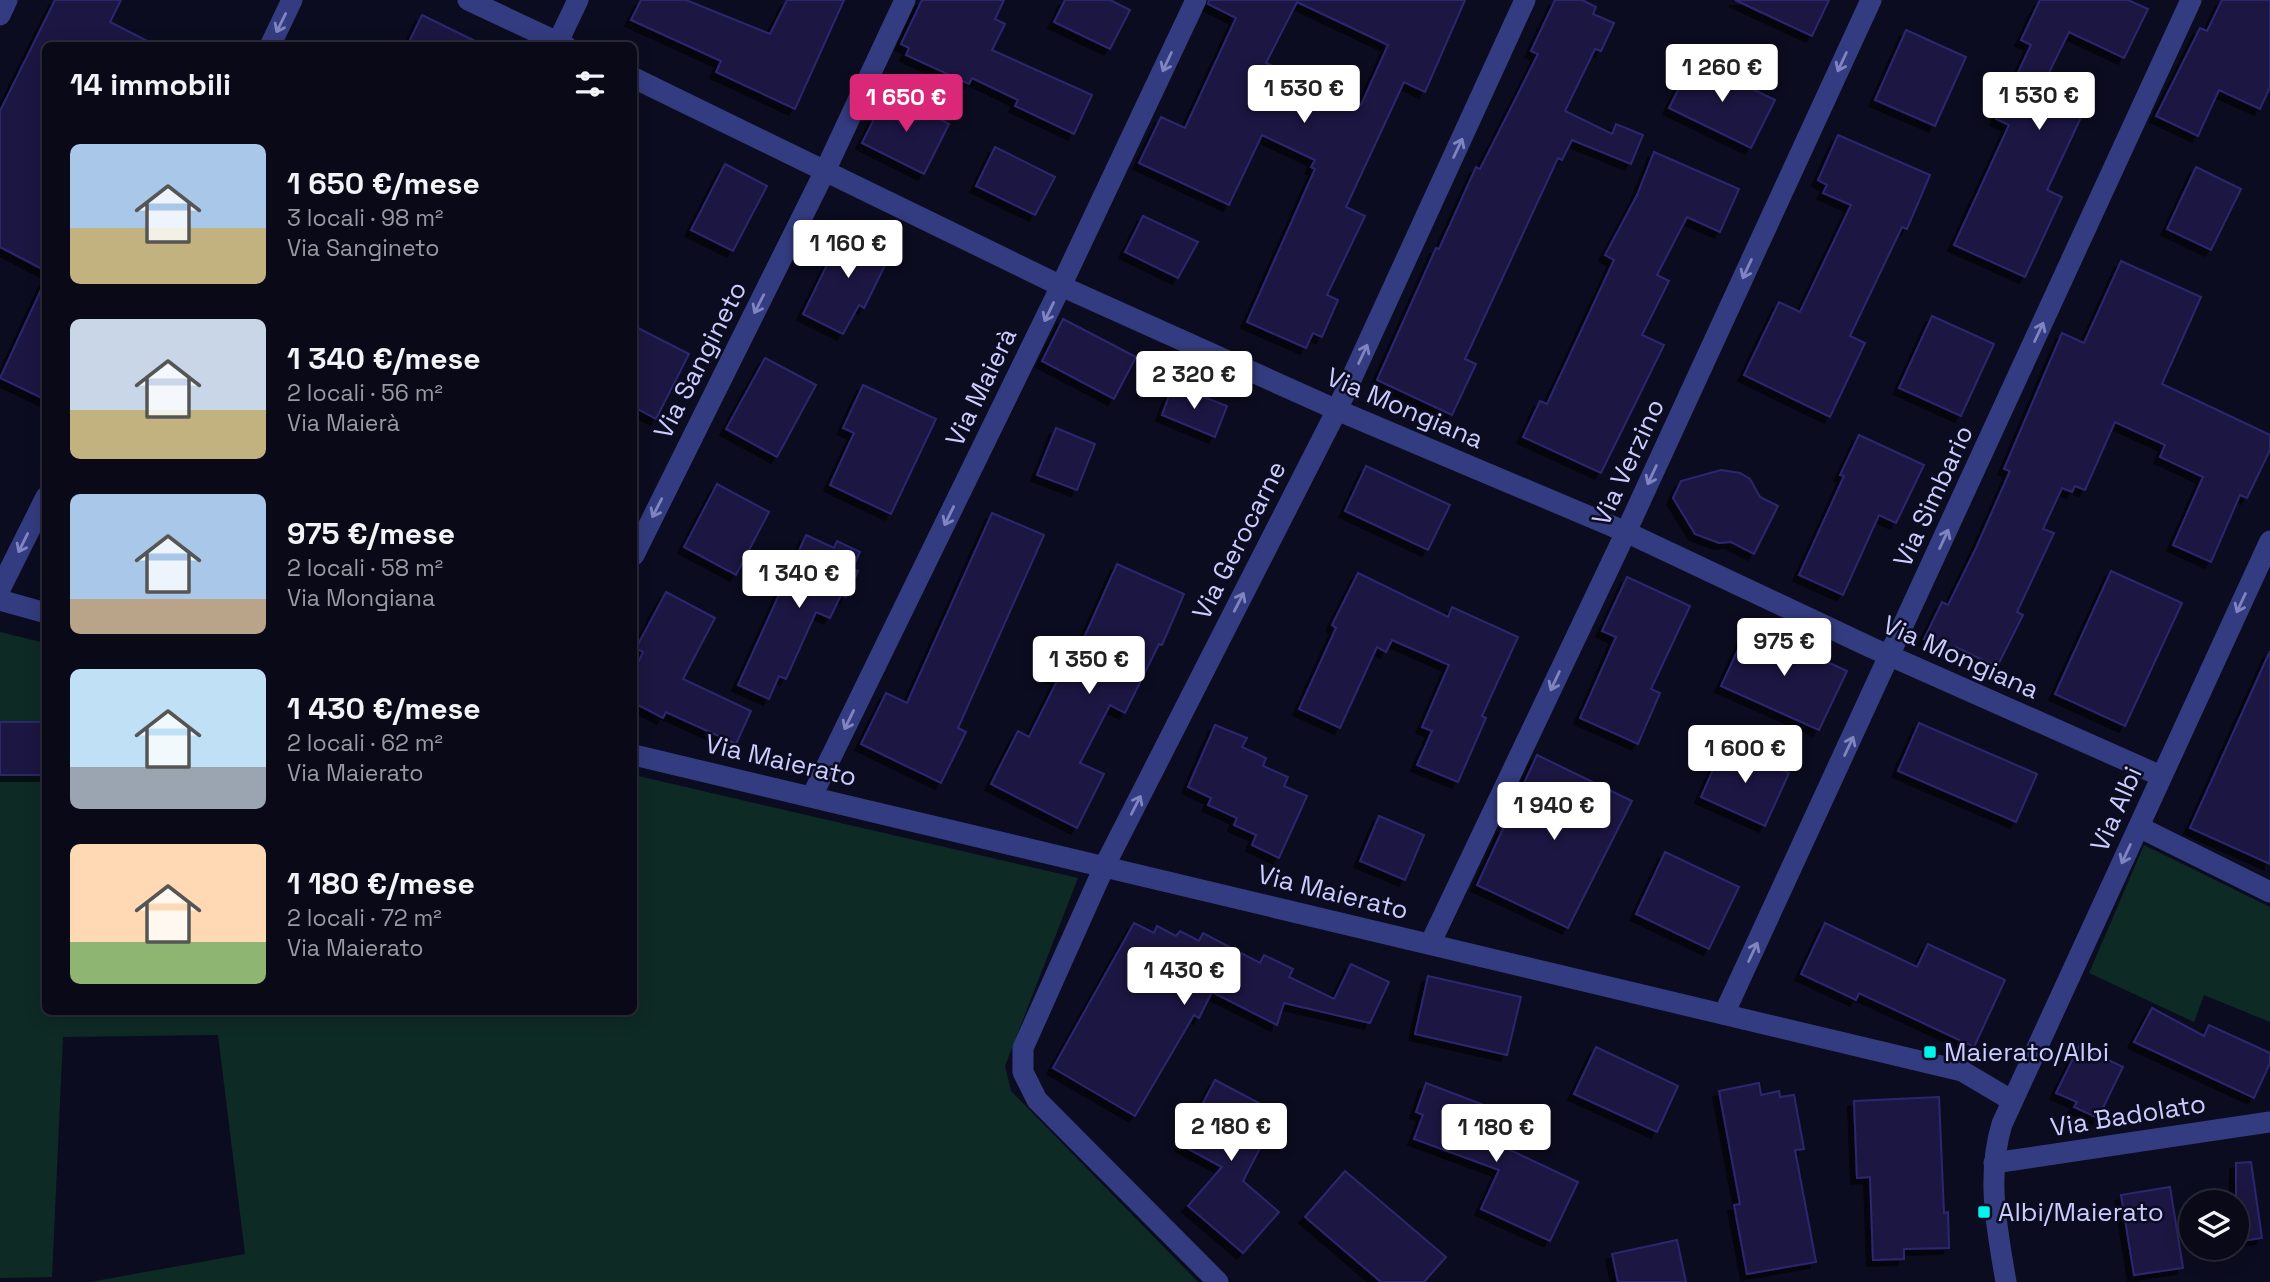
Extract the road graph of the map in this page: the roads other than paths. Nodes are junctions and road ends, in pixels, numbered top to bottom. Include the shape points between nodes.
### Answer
1 (7, 0) edge
2 (292, 0) edge
3 (468, 0) edge
4 (578, 0) edge
5 (905, 0) edge
6 (1196, 0) edge
7 (1525, 0) edge
8 (1871, 0) edge
9 (2191, 0) edge
10 (0, 15) edge
11 (272, 42) edge
12 (556, 42) edge
13 (561, 42) edge
14 (637, 79) edge
15 (825, 171) junction
16 (1061, 286) junction
17 (1337, 410) junction
18 (42, 505) edge
19 (1626, 532) junction
20 (637, 549) edge
21 (2268, 551) edge
22 (0, 589) edge
23 (0, 600) edge
24 (42, 612) edge
25 (1891, 655) junction
26 (637, 756) edge
27 (2161, 776) junction
28 (812, 796) junction
29 (2139, 827) junction
30 (1105, 865) junction
31 (2270, 892) edge
32 (1430, 944) junction
33 (1724, 1014) junction
34 (2011, 1100) junction
35 (2270, 1122) edge
36 (1994, 1163) junction
37 (1218, 1282) edge
38 (2006, 1282) edge

1 - 10 street
2 -> 11 street
3 - 12 street
4 - 13 street
5 - 15 street, Via Sangineto
6 -> 16 street, Via Maierà
17 -> 7 street, Via Gerocarne
8 -> 19 street, Via Verzino
25 -> 9 street, Via Simbario
14 - 15 street, Via Mongiana
15 - 16 street, Via Mongiana
15 -> 20 street, Via Sangineto
16 - 17 street, Via Mongiana
16 -> 28 street, Via Maierà
17 - 19 street, Via Mongiana
30 -> 17 street, Via Gerocarne
18 -> 22 street
19 - 25 street, Via Mongiana
19 -> 32 street, Via Verzino
21 -> 27 street, Via Albi
23 - 24 street
25 - 27 street, Via Mongiana
33 -> 25 street, Via Simbario
26 - 28 street, Via Maierato
27 - 29 street, Via Albi
28 - 30 street, Via Maierato
29 - 31 street
29 -> 34 street, Via Albi
30 - 32 street, Via Maierato
30 - 37 street, Via Gerocarne via 1023,1048 1023,1072 1037,1100
32 - 33 street, Via Maierato
33 - 34 street, Via Maierato via 1962,1071
34 - 36 street, Via Albi
35 - 36 street, Via Badolato
36 - 38 street, Via Albi via 1995,1210

